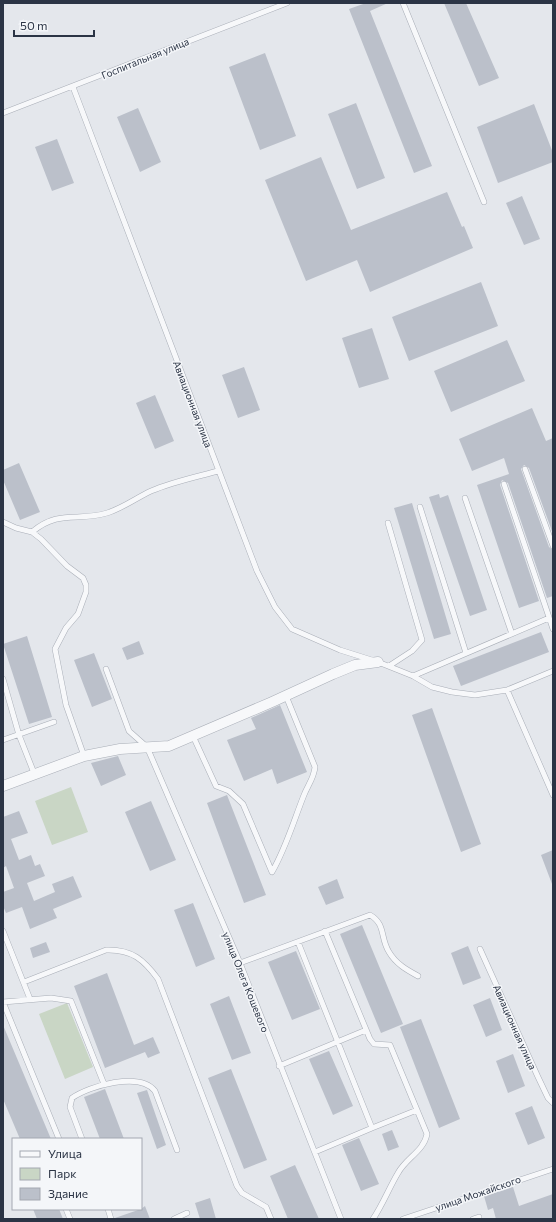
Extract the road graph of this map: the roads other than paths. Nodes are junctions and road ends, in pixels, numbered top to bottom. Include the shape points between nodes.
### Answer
1 (287, 3) edge
2 (403, 3) edge
3 (73, 87) junction
4 (3, 113) edge
5 (484, 202) dead end
6 (525, 469) dead end
7 (218, 471) junction
8 (504, 484) dead end
9 (465, 498) dead end
10 (420, 507) dead end
11 (3, 522) edge
12 (388, 523) dead end
13 (32, 532) junction
14 (553, 546) edge
15 (549, 618) junction
16 (553, 629) edge
17 (512, 634) junction
18 (466, 653) junction
19 (378, 662) junction
20 (389, 666) junction
21 (106, 669) dead end
22 (553, 672) edge
23 (413, 676) junction
24 (3, 678) edge
25 (507, 690) junction
26 (286, 696) junction
27 (54, 722) dead end
28 (19, 736) junction
29 (193, 736) junction
30 (3, 740) edge
31 (147, 747) junction
32 (84, 756) junction
33 (34, 773) junction
34 (3, 786) edge
35 (553, 795) edge
36 (3, 931) edge
37 (325, 931) junction
38 (298, 942) junction
39 (480, 949) dead end
40 (240, 963) junction
41 (418, 976) dead end
42 (24, 982) junction
43 (30, 999) junction
44 (3, 1002) edge
45 (366, 1030) junction
46 (338, 1041) junction
47 (279, 1066) junction
48 (104, 1084) junction
49 (553, 1103) edge
50 (417, 1110) junction
51 (372, 1128) junction
52 (59, 1138) edge
53 (82, 1138) edge
54 (177, 1150) dead end
55 (315, 1152) junction
56 (553, 1169) edge
57 (187, 1213) dead end
58 (174, 1219) edge
59 (271, 1219) edge
60 (341, 1219) edge
61 (372, 1219) edge
62 (403, 1219) edge

1 - 3 lane, Госпитальная улица
2 - 5 lane
3 - 4 lane, Госпитальная улица
3 - 7 lane, Авиационная улица
6 - 14 lane
7 - 13 lane via 151,491 106,513 52,520
7 - 19 lane, Авиационная улица via 257,571 275,607 292,629 340,650
8 - 15 lane
9 - 17 lane
10 - 18 lane
11 - 13 lane
12 - 20 lane via 422,640 412,651
13 - 32 lane via 83,578 86,585 78,614 66,628 55,648 66,706
15 - 16 lane
15 - 17 lane
17 - 18 lane
18 - 23 lane
19 - 20 lane, Авиационная улица
19 - 26 street via 355,665
20 - 23 lane, Авиационная улица
21 - 31 lane via 129,731
22 - 25 lane, Авиационная улица
23 - 25 lane, Авиационная улица via 432,687 452,692 476,695
24 - 28 lane
25 - 35 lane
26 - 29 street
26 - 29 lane via 315,766 314,775 272,872 243,804 229,791 216,786
27 - 28 lane
28 - 30 lane
28 - 33 lane
29 - 31 street via 169,746
31 - 32 street
31 - 40 lane, улица Олега Кошевого
32 - 33 street
33 - 34 street
36 - 42 lane
37 - 38 lane
37 - 41 lane via 370,915 381,925 383,940 395,961
37 - 45 lane
38 - 40 lane
38 - 46 lane
39 - 49 lane, Авиационная улица via 538,1077
40 - 47 lane, улица Олега Кошевого
42 - 43 lane
42 - 59 lane via 106,950 132,954 147,964 158,980 237,1186 242,1193 266,1207
43 - 44 lane
43 - 48 lane via 51,998 71,1001
44 - 52 lane
45 - 46 lane
45 - 50 lane via 374,1044 390,1045
46 - 47 lane
46 - 51 lane
47 - 55 lane, улица Олега Кошевого
48 - 53 lane via 77,1095 70,1102
48 - 54 lane via 135,1081 152,1088
50 - 51 lane
50 - 61 lane via 427,1134 426,1141 398,1172
51 - 55 lane
55 - 60 lane, улица Олега Кошевого
56 - 62 lane, улица Можайского
57 - 58 lane

